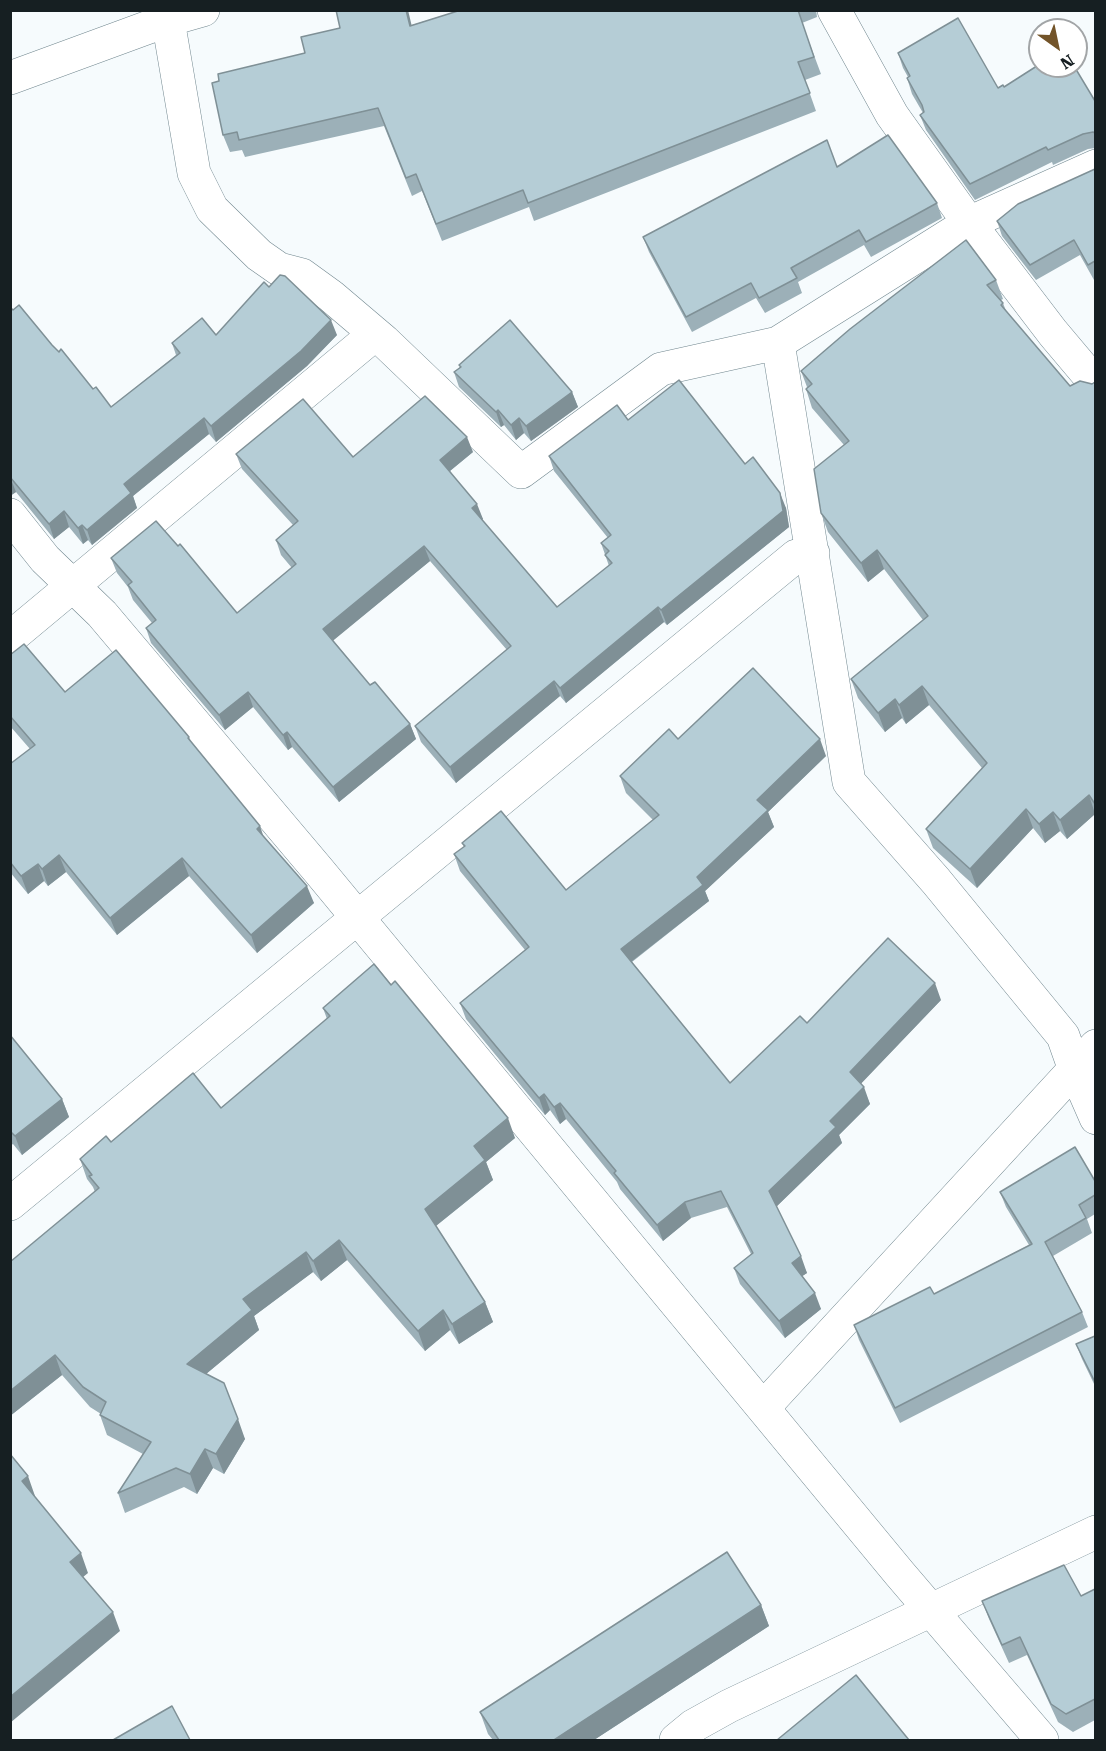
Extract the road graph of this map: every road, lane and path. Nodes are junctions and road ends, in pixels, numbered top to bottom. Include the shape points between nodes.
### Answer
1 (203, 10) edge
2 (834, 10) edge
3 (168, 20) junction
4 (10, 78) edge
5 (1095, 166) edge
6 (969, 223) junction
7 (375, 334) junction
8 (778, 343) junction
9 (1095, 384) edge
10 (10, 515) edge
11 (813, 553) junction
12 (72, 586) junction
13 (10, 638) edge
14 (358, 918) junction
15 (1085, 1058) edge
16 (1095, 1118) edge
17 (10, 1204) edge
18 (763, 1408) junction
19 (1095, 1532) edge
20 (930, 1609) junction
21 (676, 1740) edge
22 (1042, 1740) edge

1 - 3 street
2 - 6 street via 892,115
3 - 4 street
3 - 7 street via 194,174 213,208 259,255 279,268 302,275
5 - 6 street
6 - 8 street
6 - 9 street
7 - 8 street via 521,472 661,369
7 - 12 street
8 - 11 street
10 - 12 street
11 - 14 street via 796,556
11 - 15 street via 849,782
12 - 13 street
12 - 14 street via 102,614
14 - 17 street
14 - 18 street
15 - 16 street
15 - 18 street
18 - 20 street
19 - 20 street
20 - 21 street via 729,1706
20 - 22 street

